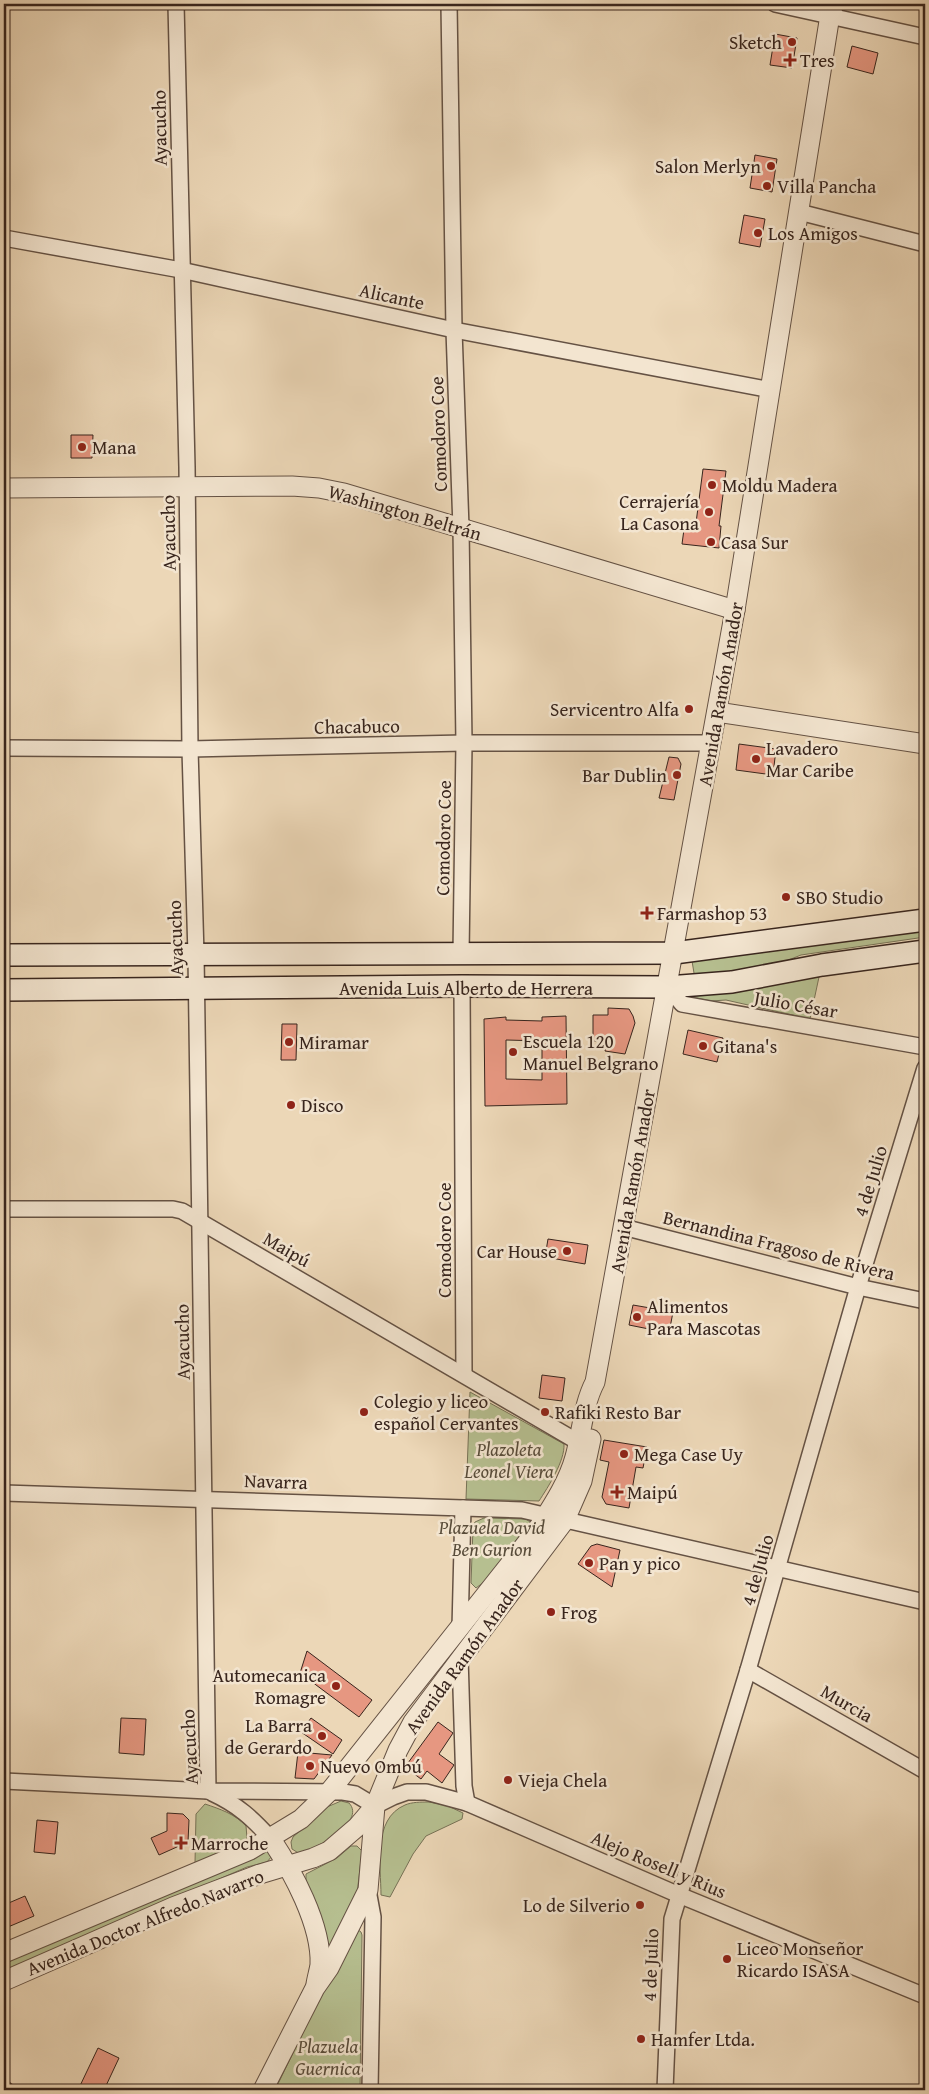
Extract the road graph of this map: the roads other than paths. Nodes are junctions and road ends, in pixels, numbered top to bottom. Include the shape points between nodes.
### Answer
1 (176, 4) edge
2 (449, 4) edge
3 (775, 4) edge
4 (832, 10) edge
5 (925, 37) edge
6 (798, 212) junction
7 (4, 238) edge
8 (925, 244) edge
9 (181, 270) junction
10 (454, 330) junction
11 (771, 390) junction
12 (4, 488) edge
13 (188, 488) junction
14 (462, 528) junction
15 (735, 610) junction
16 (717, 712) junction
17 (464, 743) junction
18 (711, 743) junction
19 (925, 744) edge
20 (4, 748) edge
21 (190, 749) junction
22 (925, 920) edge
23 (925, 952) edge
24 (674, 953) junction
25 (461, 954) junction
26 (196, 955) junction
27 (4, 956) edge
28 (462, 986) junction
29 (668, 987) junction
30 (197, 988) junction
31 (4, 990) edge
32 (925, 1047) edge
33 (925, 1068) edge
34 (4, 1209) edge
35 (200, 1222) junction
36 (624, 1227) junction
37 (858, 1287) junction
38 (925, 1301) edge
39 (464, 1374) junction
40 (595, 1382) junction
41 (578, 1442) junction
42 (4, 1492) edge
43 (204, 1500) junction
44 (463, 1508) junction
45 (546, 1516) junction
46 (565, 1520) junction
47 (779, 1568) junction
48 (925, 1602) edge
49 (460, 1629) junction
50 (460, 1657) junction
51 (748, 1670) junction
52 (925, 1770) edge
53 (4, 1781) edge
54 (208, 1791) junction
55 (330, 1791) junction
56 (467, 1803) junction
57 (374, 1806) junction
58 (271, 1839) junction
59 (288, 1866) junction
60 (368, 1890) junction
61 (679, 1895) junction
62 (4, 1953) edge
63 (4, 1981) edge
64 (315, 1988) junction
65 (925, 1996) edge
66 (263, 2090) edge
67 (370, 2090) edge
68 (665, 2090) edge

1 - 9 street, Ayacucho
2 - 10 street, Comodoro Coe
3 - 4 street
4 - 5 street
4 - 6 street, Avenida Ramón Anador
6 - 8 street
6 - 11 street, Avenida Ramón Anador
7 - 9 street, Alicante
9 - 10 street, Alicante
9 - 13 street, Ayacucho
10 - 11 street, Alicante
10 - 14 street, Comodoro Coe
11 - 15 street, Avenida Ramón Anador
12 - 13 street, Washington Beltrán
13 - 14 street, Washington Beltrán via 319,488
13 - 21 street, Ayacucho
14 - 15 street, Washington Beltrán
14 - 17 street, Comodoro Coe
15 - 16 street, Avenida Ramón Anador
16 - 18 street, Avenida Ramón Anador
16 - 19 street
17 - 18 street, Chacabuco
17 - 21 street, Chacabuco
17 - 25 street, Comodoro Coe
18 - 24 street, Avenida Ramón Anador
20 - 21 street, Chacabuco
21 - 26 street, Ayacucho
22 - 24 main road, Avenida Luis Alberto de Herrera
23 - 29 main road, Avenida Luis Alberto de Herrera via 822,965 732,982
24 - 25 main road, Avenida Luis Alberto de Herrera
24 - 29 street, Avenida Ramón Anador
25 - 26 main road, Avenida Luis Alberto de Herrera
26 - 27 main road, Avenida Luis Alberto de Herrera
26 - 30 street, Ayacucho
28 - 29 main road, Avenida Luis Alberto de Herrera
28 - 30 main road, Avenida Luis Alberto de Herrera
28 - 39 street, Comodoro Coe
29 - 32 street, Julio César via 682,1004
29 - 36 street, Avenida Ramón Anador
30 - 31 main road, Avenida Luis Alberto de Herrera
30 - 35 street, Ayacucho
33 - 37 street, 4 de Julio
34 - 35 street, Maipú via 173,1209
35 - 39 street, Maipú
35 - 43 street, Ayacucho
36 - 37 street, Bernandina Fragoso de Rivera
36 - 40 street, Avenida Ramón Anador
37 - 38 street, Bernandina Fragoso de Rivera
37 - 47 street, 4 de Julio
39 - 41 street, Maipú
40 - 41 street, Avenida Ramón Anador
40 - 46 street, Avenida Ramón Anador via 599,1395 587,1465
41 - 45 street, Avenida Ramón Anador via 574,1460
42 - 43 street, Navarra
43 - 44 street, Navarra
43 - 54 street, Ayacucho
44 - 45 street, Navarra via 522,1510
44 - 49 street
45 - 46 street, Navarra
45 - 49 street, Avenida Ramón Anador
46 - 47 street, Navarra
46 - 50 street, Avenida Ramón Anador
47 - 48 street, Navarra
47 - 51 street, 4 de Julio
49 - 55 street, Avenida Ramón Anador
50 - 56 street
50 - 57 street, Avenida Ramón Anador via 413,1722
51 - 52 street, Murcia
51 - 61 street, 4 de Julio
53 - 54 street
54 - 55 street
54 - 58 street, Ayacucho via 248,1814
55 - 57 street via 355,1794
55 - 58 street, Avenida Ramón Anador via 301,1819
56 - 57 street, Alejo Rosell y Rius via 426,1792 407,1792
56 - 61 street, Alejo Rosell y Rius
57 - 59 street, Avenida Ramón Anador via 357,1827 329,1851
57 - 60 street
58 - 59 street
58 - 62 street, Avenida Doctor Alfredo Navarro
59 - 63 street, Avenida Doctor Alfredo Navarro via 173,1908
59 - 64 street via 303,1898 316,1939 320,1964
60 - 64 street via 329,1968
60 - 67 street via 372,1917
61 - 65 street, Alejo Rosell y Rius
61 - 68 street, 4 de Julio via 672,1919
64 - 66 street

